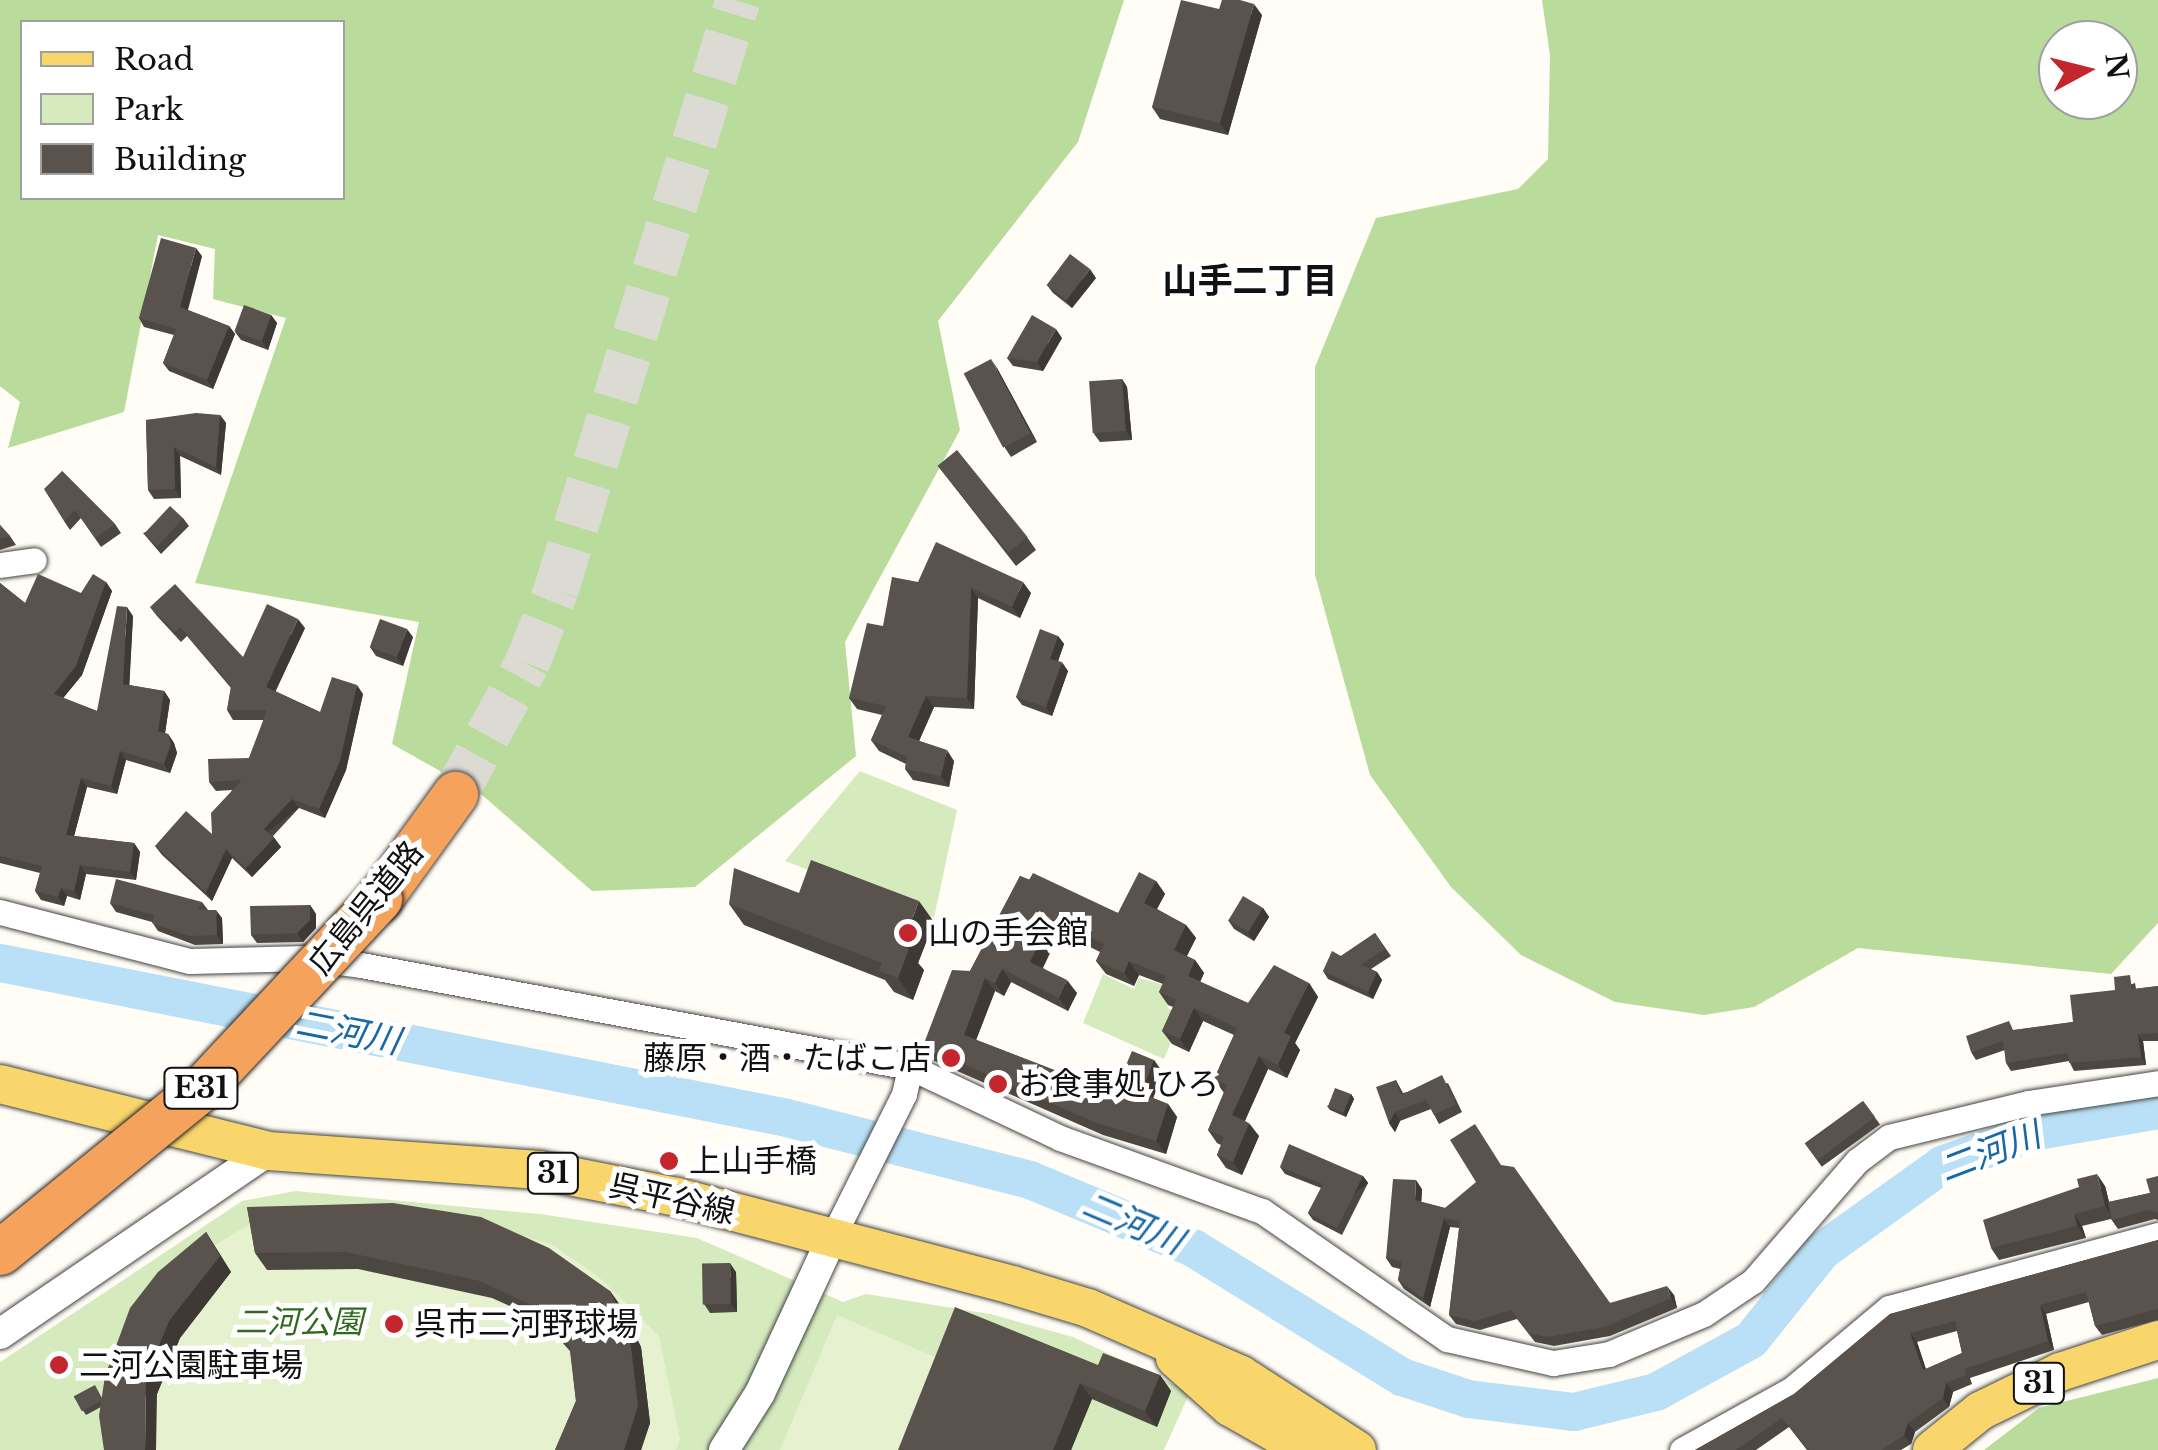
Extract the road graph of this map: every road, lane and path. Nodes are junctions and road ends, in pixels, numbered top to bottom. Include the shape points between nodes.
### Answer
1 (34, 560) dead end
2 (0, 565) edge
3 (454, 794) tunnel mouth
4 (0, 912) edge
5 (910, 1067) junction
6 (2158, 1083) edge
7 (0, 1084) edge
8 (268, 1152) junction
9 (2158, 1235) edge
10 (831, 1240) junction
11 (0, 1252) edge
12 (0, 1334) edge
13 (1154, 1340) junction
14 (2158, 1340) edge
15 (724, 1450) edge
16 (1306, 1450) edge
17 (1357, 1450) edge
18 (1682, 1450) edge
19 (1932, 1450) edge

1 - 2 street
3 - 11 highway, 広島呉道路 / E31, bridge via 379,899 203,1087
4 - 5 street via 190,961 307,958
5 - 6 street via 1060,1138 1262,1211 1447,1339 1553,1363 1609,1354 1704,1314 1753,1281 1857,1161 1889,1138 2043,1100
5 - 10 street via 904,1094
7 - 8 main road, 呉平谷線 / 31
8 - 10 main road, 呉平谷線 / 31 via 538,1170 677,1197
8 - 12 street
9 - 18 street via 1889,1308 1792,1388
10 - 13 main road, 呉平谷線 / 31 via 1088,1308
10 - 15 street via 760,1393
13 - 16 main road, 呉平谷線 / 31 via 1230,1407
13 - 17 main road, 呉平谷線 / 31 via 1240,1375
14 - 19 main road, 31 via 2060,1372 1980,1411

